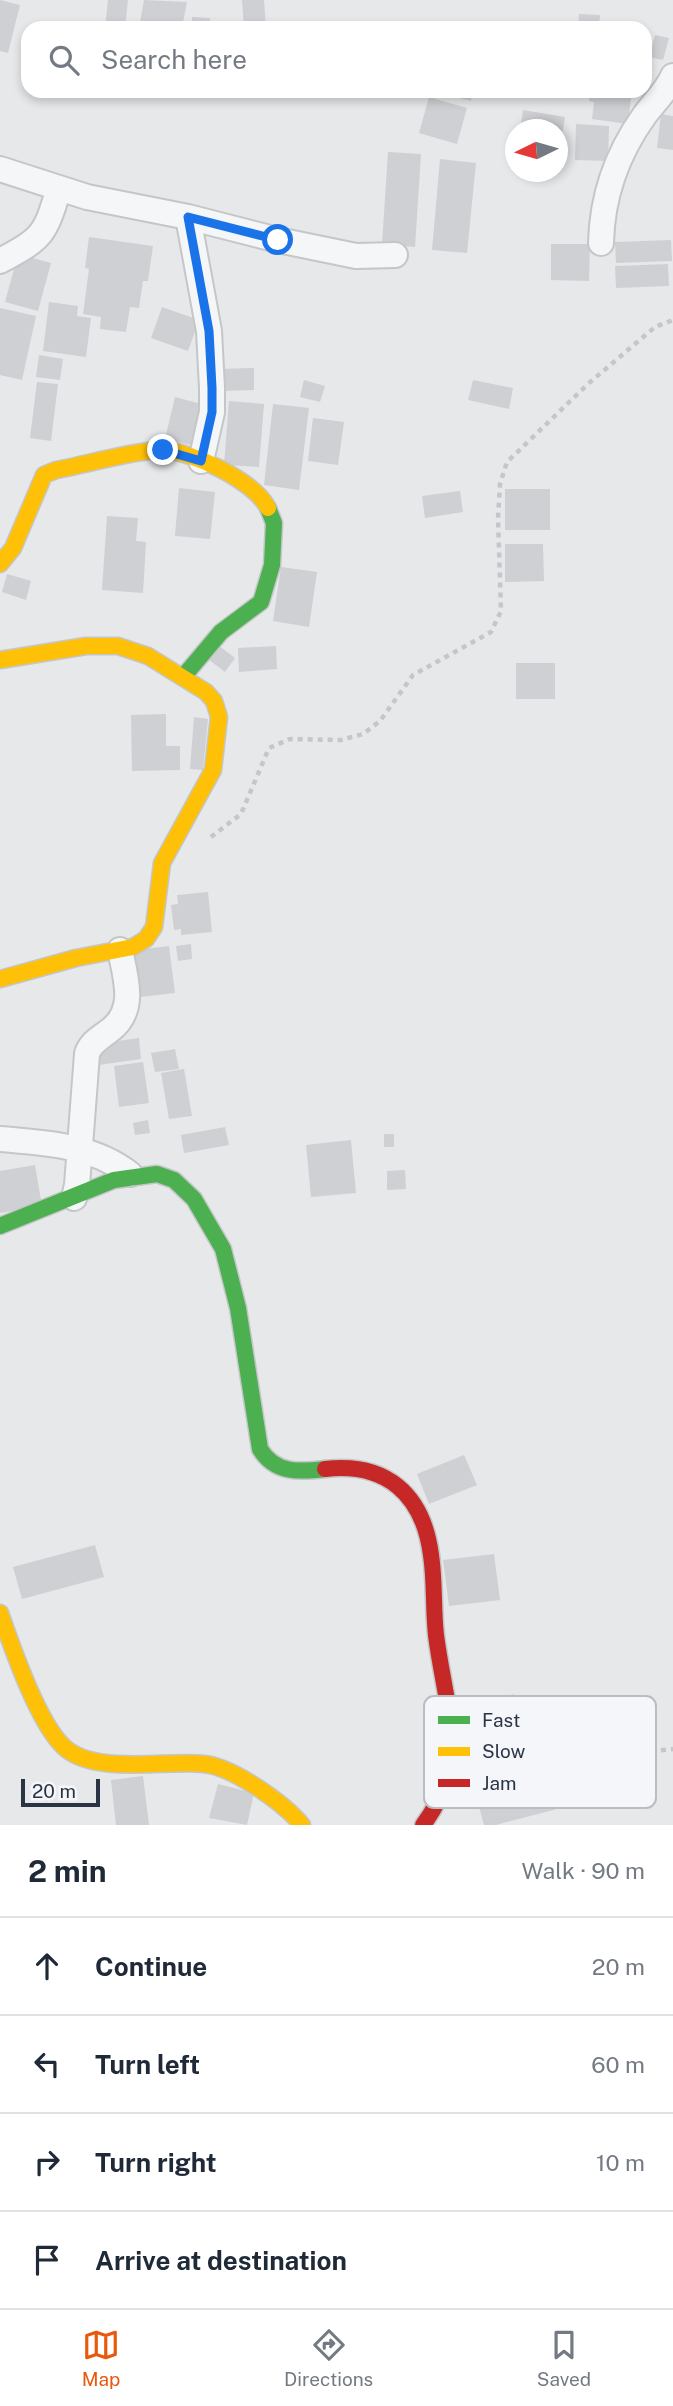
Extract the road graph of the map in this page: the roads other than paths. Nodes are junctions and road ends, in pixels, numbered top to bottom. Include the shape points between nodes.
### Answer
1 (673, 76) edge
2 (0, 169) edge
3 (59, 188) junction
4 (188, 217) junction
5 (601, 243) dead end
6 (395, 256) dead end
7 (0, 261) edge
8 (201, 461) junction
9 (0, 565) edge
10 (0, 660) edge
11 (183, 677) junction
12 (120, 950) junction
13 (0, 979) edge
14 (0, 1139) edge
15 (78, 1151) junction
16 (130, 1174) junction
17 (74, 1198) junction
18 (0, 1226) edge
19 (0, 1613) edge
20 (445, 1696) edge
21 (436, 1808) edge
22 (302, 1825) edge
23 (422, 1825) edge

1 - 5 street via 617,160 601,223
2 - 3 street
3 - 4 street
3 - 7 street via 42,234
4 - 6 street via 356,256
4 - 8 street via 209,331 212,412
8 - 9 street via 163,450 44,475 13,548
8 - 11 street via 238,478 267,505 274,523 272,565 261,602 221,632
10 - 11 street via 86,646 118,646 148,656
11 - 12 street via 214,701 219,717 213,770 162,863 153,927 146,939
12 - 13 street
12 - 15 street via 127,983 125,1013 118,1025 89,1046
14 - 15 street via 53,1142
15 - 16 street via 110,1159
15 - 17 street
16 - 17 street
16 - 20 street via 152,1172 173,1179 203,1211 217,1240 242,1317 257,1436 264,1455 276,1467 296,1473 369,1466 388,1477 418,1513 433,1559 434,1615
17 - 18 street
19 - 22 street via 20,1671 66,1750 92,1762 207,1764 237,1776
21 - 23 street

